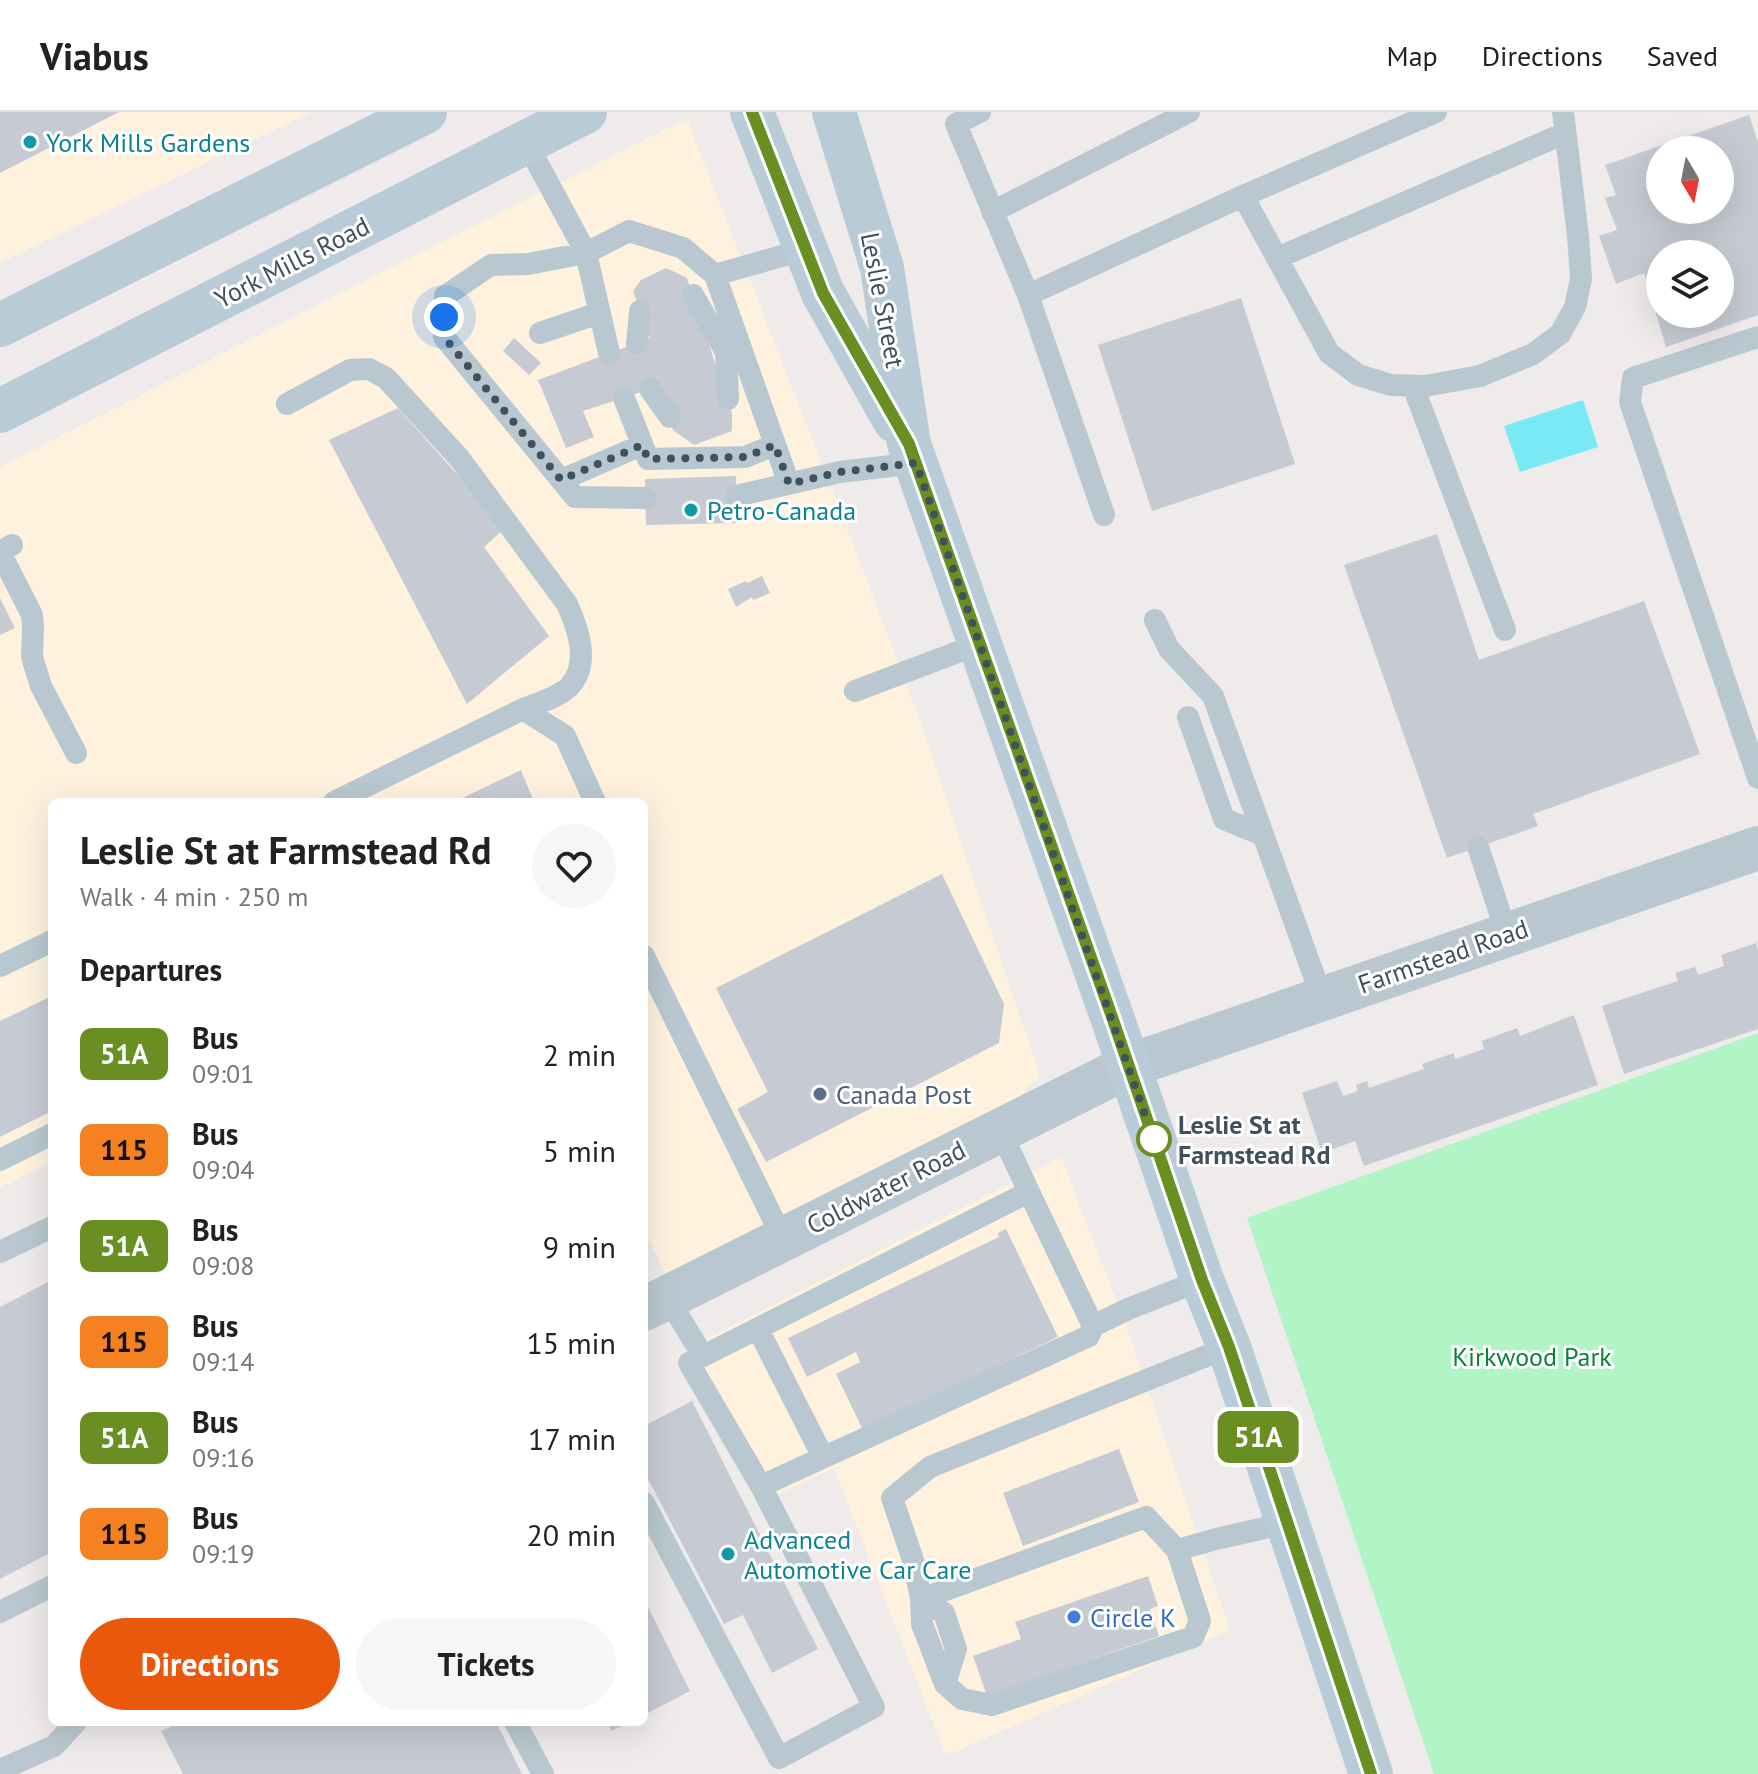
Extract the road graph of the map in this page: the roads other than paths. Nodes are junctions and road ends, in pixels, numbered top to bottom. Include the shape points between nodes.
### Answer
1 (425, 112) edge
2 (585, 112) edge
3 (752, 112) edge
4 (834, 112) edge
5 (980, 112) edge
6 (1189, 112) edge
7 (1436, 112) edge
8 (1564, 122) edge
9 (526, 142) junction
10 (1243, 196) junction
11 (992, 212) junction
12 (806, 249) junction
13 (586, 253) junction
14 (1277, 258) junction
15 (715, 275) junction
16 (693, 295) dead end
17 (1028, 295) junction
18 (640, 311) dead end
19 (599, 313) junction
20 (0, 325) edge
21 (704, 327) dead end
22 (540, 333) dead end
23 (1758, 337) edge
24 (637, 344) dead end
25 (609, 353) dead end
26 (728, 355) junction
27 (1413, 386) junction
28 (650, 389) dead end
29 (624, 398) dead end
30 (728, 399) dead end
31 (287, 404) dead end
32 (0, 411) edge
33 (670, 417) dead end
34 (642, 445) junction
35 (775, 445) junction
36 (912, 454) junction
37 (561, 480) junction
38 (789, 484) junction
39 (736, 496) dead end
40 (646, 498) dead end
41 (1104, 515) dead end
42 (12, 545) dead end
43 (1155, 620) dead end
44 (1505, 630) dead end
45 (979, 644) junction
46 (855, 691) dead end
47 (523, 709) junction
48 (1188, 717) dead end
49 (76, 753) dead end
50 (1758, 778) edge
51 (342, 798) edge
52 (593, 798) edge
53 (1263, 835) junction
54 (1478, 847) dead end
55 (1758, 848) edge
56 (1507, 934) junction
57 (48, 943) edge
58 (1, 963) edge
59 (648, 964) edge
60 (1322, 998) junction
61 (1129, 1066) junction
62 (1000, 1130) junction
63 (48, 1136) edge
64 (0, 1160) edge
65 (1029, 1192) junction
66 (48, 1229) edge
67 (783, 1239) junction
68 (0, 1252) edge
69 (1202, 1280) junction
70 (651, 1302) edge
71 (1093, 1326) junction
72 (758, 1329) junction
73 (1229, 1347) junction
74 (703, 1356) junction
75 (823, 1457) junction
76 (761, 1486) junction
77 (648, 1511) edge
78 (1287, 1523) junction
79 (1177, 1550) junction
80 (48, 1588) edge
81 (921, 1599) junction
82 (0, 1612) edge
83 (72, 1726) edge
84 (517, 1726) edge
85 (0, 1770) edge
86 (543, 1774) edge
87 (1371, 1774) edge

1 - 20 main road
2 - 9 main road, York Mills Road
3 - 12 main road, Leslie Street
4 - 36 main road, Leslie Street via 882,268
5 - 11 lane via 956,124
6 - 11 lane
7 - 10 lane
8 - 14 lane
8 - 27 lane via 1581,285 1560,334 1533,354 1480,376
9 - 13 lane
9 - 32 main road, York Mills Road
10 - 14 lane
10 - 17 lane
11 - 17 lane
12 - 15 lane
12 - 36 main road, Leslie Street via 823,293
13 - 15 lane via 629,231 683,248
13 - 19 lane
13 - 37 lane via 491,265 445,296 444,337
14 - 27 lane via 1329,353 1358,375
15 - 26 lane
16 - 26 lane
17 - 41 lane
18 - 24 lane
19 - 22 lane
19 - 25 lane
21 - 26 lane
23 - 50 lane via 1633,378 1630,402
26 - 30 lane
26 - 35 lane
27 - 44 lane
28 - 33 lane
29 - 34 lane
31 - 47 lane via 350,370 369,369 386,378 460,459 577,625 579,669 570,686
34 - 35 lane via 648,459 745,457
34 - 37 lane
35 - 38 lane
36 - 38 lane
36 - 45 main road, Leslie Street
37 - 40 lane via 575,497
38 - 39 lane
42 - 49 lane via 0,552 32,615 32,657
43 - 53 lane via 1169,649 1213,696
45 - 46 lane
45 - 61 main road, Leslie Street
47 - 51 lane
47 - 52 lane via 565,736
48 - 53 lane via 1224,819
53 - 60 lane
54 - 56 lane
55 - 56 street, Farmstead Road
56 - 60 street, Farmstead Road
57 - 58 lane
59 - 67 lane
60 - 61 street, Farmstead Road
61 - 62 street, Coldwater Road
61 - 69 main road, Leslie Street
62 - 65 lane
62 - 67 street, Coldwater Road
63 - 64 lane
65 - 71 lane
65 - 72 lane
66 - 68 lane
67 - 70 street, Coldwater Road
69 - 71 lane
69 - 73 main road, Leslie Street
70 - 74 lane
71 - 75 lane via 1089,1336
72 - 74 lane
72 - 75 lane
73 - 78 main road, Leslie Street
73 - 81 lane via 930,1467 892,1498
74 - 76 lane via 689,1363
75 - 76 lane
76 - 77 lane via 874,1707 779,1758
78 - 79 lane
78 - 87 main road, Leslie Street
79 - 81 lane via 1146,1517
79 - 81 lane via 1200,1621 1193,1637 992,1705 962,1699 945,1684 956,1649 944,1613
80 - 82 lane
83 - 85 lane via 54,1746
84 - 86 lane

